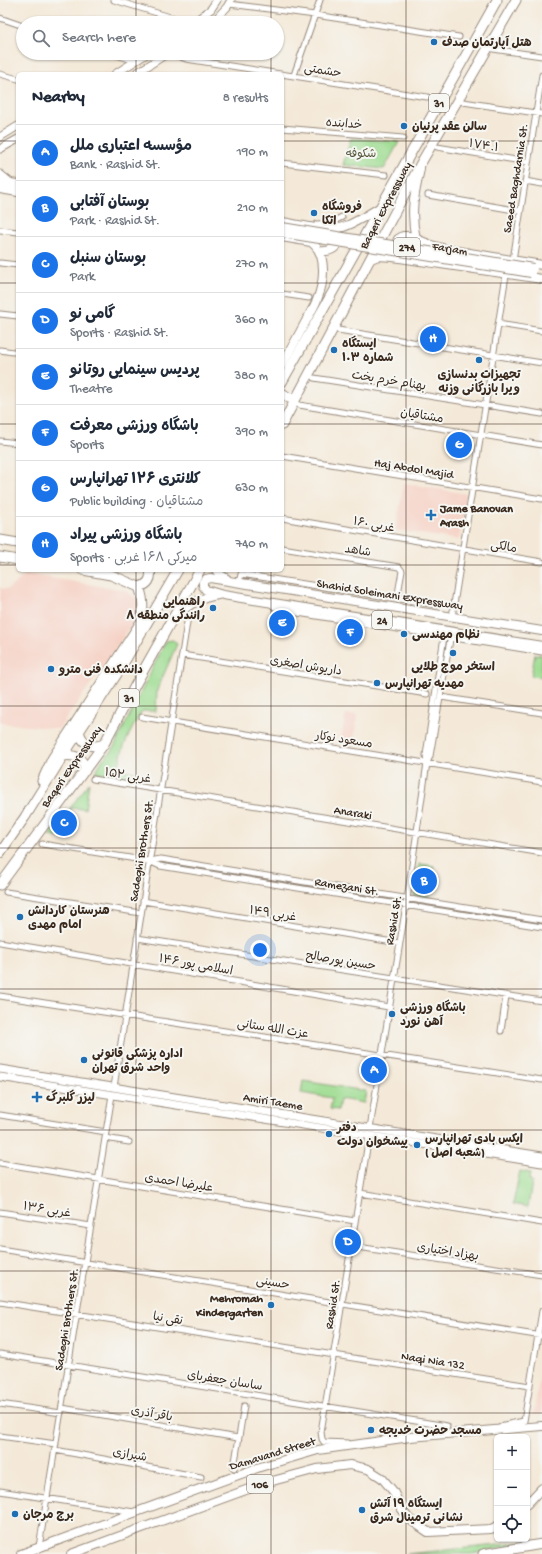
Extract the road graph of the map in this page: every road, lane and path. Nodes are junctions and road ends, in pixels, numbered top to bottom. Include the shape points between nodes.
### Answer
1 (114, 0) edge
2 (217, 0) edge
3 (320, 0) edge
4 (497, 0) edge
5 (516, 0) edge
6 (230, 2) edge
7 (315, 15) junction
8 (167, 16) edge
9 (202, 16) edge
10 (218, 16) edge
11 (0, 18) edge
12 (16, 24) edge
13 (459, 37) dead end
14 (493, 49) dead end
15 (542, 56) edge
16 (133, 60) edge
17 (158, 60) edge
18 (193, 60) edge
19 (136, 61) joint
20 (118, 72) edge
21 (138, 72) edge
22 (274, 72) edge
23 (0, 74) edge
24 (284, 74) edge
25 (294, 75) junction
26 (542, 75) edge
27 (16, 78) edge
28 (427, 97) dead end
29 (462, 102) dead end
30 (536, 113) junction
31 (542, 114) edge
32 (16, 127) edge
33 (284, 128) edge
34 (0, 137) edge
35 (403, 138) dead end
36 (16, 140) edge
37 (437, 147) dead end
38 (0, 150) edge
39 (528, 162) junction
40 (284, 163) edge
41 (421, 163) junction
42 (0, 174) edge
43 (386, 174) dead end
44 (525, 181) junction
45 (0, 182) edge
46 (15, 184) edge
47 (542, 184) edge
48 (0, 189) edge
49 (16, 192) edge
50 (428, 195) dead end
51 (380, 206) junction
52 (520, 211) junction
53 (342, 217) dead end
54 (284, 220) edge
55 (284, 220) edge
56 (284, 227) edge
57 (326, 229) junction
58 (0, 230) edge
59 (16, 232) edge
60 (284, 233) edge
61 (284, 237) edge
62 (416, 239) junction
63 (320, 251) junction
64 (371, 259) junction
65 (406, 259) junction
66 (513, 260) junction
67 (0, 263) edge
68 (16, 265) edge
69 (542, 266) edge
70 (532, 271) junction
71 (506, 275) junction
72 (542, 278) edge
73 (284, 294) edge
74 (309, 298) dead end
75 (0, 314) edge
76 (16, 316) edge
77 (498, 324) junction
78 (338, 330) dead end
79 (542, 331) edge
80 (0, 350) edge
81 (13, 352) dead end
82 (493, 354) junction
83 (284, 361) edge
84 (542, 363) edge
85 (284, 378) edge
86 (314, 378) dead end
87 (284, 394) edge
88 (298, 401) junction
89 (485, 405) junction
90 (542, 414) edge
91 (284, 420) edge
92 (481, 434) junction
93 (0, 441) edge
94 (16, 443) edge
95 (542, 445) edge
96 (284, 456) edge
97 (472, 487) junction
98 (542, 499) edge
99 (284, 518) edge
100 (0, 540) edge
101 (16, 543) edge
102 (284, 548) edge
103 (462, 549) junction
104 (0, 557) edge
105 (16, 560) edge
106 (542, 562) edge
107 (94, 572) edge
108 (150, 572) edge
109 (177, 572) edge
110 (199, 572) edge
111 (218, 572) edge
112 (236, 582) junction
113 (139, 586) junction
114 (223, 595) junction
115 (397, 599) junction
116 (438, 605) dead end
117 (188, 616) dead end
118 (452, 617) junction
119 (171, 622) junction
120 (542, 631) edge
121 (448, 634) junction
122 (542, 646) edge
123 (542, 652) edge
124 (182, 655) junction
125 (427, 694) dead end
126 (440, 697) junction
127 (542, 713) edge
128 (142, 717) dead end
129 (172, 721) junction
130 (80, 731) junction
131 (104, 744) junction
132 (63, 756) junction
133 (427, 763) junction
134 (85, 772) junction
135 (93, 779) dead end
136 (542, 782) edge
137 (161, 790) junction
138 (31, 807) junction
139 (417, 833) junction
140 (42, 844) dead end
141 (542, 852) edge
142 (0, 853) edge
143 (149, 861) junction
144 (3, 889) edge
145 (407, 899) junction
146 (143, 902) junction
147 (406, 906) junction
148 (141, 913) junction
149 (542, 920) edge
150 (542, 927) edge
151 (137, 938) junction
152 (0, 942) edge
153 (399, 943) junction
154 (133, 964) junction
155 (394, 978) junction
156 (0, 996) edge
157 (506, 996) junction
158 (542, 1001) edge
159 (389, 1007) junction
160 (125, 1016) junction
161 (501, 1031) dead end
162 (382, 1055) junction
163 (0, 1069) edge
164 (0, 1077) edge
165 (542, 1080) edge
166 (114, 1087) junction
167 (112, 1095) junction
168 (0, 1115) edge
169 (106, 1132) junction
170 (370, 1132) junction
171 (105, 1138) junction
172 (129, 1142) dead end
173 (542, 1156) edge
174 (0, 1163) edge
175 (542, 1163) edge
176 (99, 1179) junction
177 (360, 1193) junction
178 (0, 1212) edge
179 (355, 1220) junction
180 (542, 1223) edge
181 (91, 1226) junction
182 (351, 1246) junction
183 (0, 1248) edge
184 (85, 1262) junction
185 (542, 1276) edge
186 (0, 1302) edge
187 (342, 1304) junction
188 (542, 1311) edge
189 (77, 1314) junction
190 (540, 1335) edge
191 (0, 1354) edge
192 (334, 1355) junction
193 (68, 1365) junction
194 (530, 1386) junction
195 (0, 1404) edge
196 (244, 1406) dead end
197 (325, 1406) junction
198 (61, 1411) junction
199 (448, 1426) dead end
200 (542, 1426) edge
201 (498, 1429) junction
202 (0, 1436) edge
203 (238, 1438) junction
204 (56, 1444) junction
205 (358, 1444) junction
206 (55, 1450) junction
207 (234, 1468) dead end
208 (201, 1477) dead end
209 (542, 1488) edge
210 (0, 1491) edge
211 (47, 1498) junction
212 (530, 1501) edge
213 (136, 1512) junction
214 (494, 1528) edge
215 (542, 1544) edge
216 (39, 1547) junction
217 (21, 1554) edge
218 (71, 1554) edge
219 (483, 1554) edge

1 - 8 street
2 - 9 main road
3 - 7 street
4 - 51 highway, Baqeri Expressway / 31
5 - 41 highway, Baqeri Expressway / 31
6 - 7 street
6 - 10 main road
7 - 13 street
7 - 25 street
11 - 12 street
14 - 15 street
16 - 19 street
17 - 21 main road
18 - 22 street, حشمتی
19 - 20 main road
23 - 27 street
24 - 25 street, حشمتی
25 - 28 street, حشمتی
26 - 30 street, Saeed Baghdarnia St.
29 - 30 street
30 - 31 street
30 - 39 street, Saeed Baghdarnia St.
32 - 34 main road
33 - 35 street, خدابنده
36 - 38 main road
37 - 39 street, ۱۷۴.۱
39 - 44 street, Saeed Baghdarnia St.
40 - 43 street
41 - 62 main road via 413,198 412,221
41 - 64 highway, Baqeri Expressway / 31
42 - 46 main road
44 - 47 street
44 - 52 street, Saeed Baghdarnia St.
45 - 46 main road
48 - 49 main road
50 - 52 street
51 - 57 main road via 352,223
51 - 85 highway, Baqeri Expressway / 31
52 - 66 street, Saeed Baghdarnia St.
53 - 55 street via 330,224 321,225
54 - 57 main road
56 - 70 main road, Farjam / 274, bridge
57 - 63 main road via 335,234 338,238 337,243 332,250
58 - 59 street
60 - 70 main road, Farjam / 274, bridge
61 - 63 main road via 311,242
62 - 65 main road via 403,236 398,239 394,250
62 - 66 main road via 446,249
63 - 83 main road via 323,269 318,298
64 - 65 main road via 378,256
64 - 88 highway, Baqeri Expressway / 31
65 - 71 main road
66 - 69 main road
67 - 68 street
69 - 70 main road, Farjam / 274
70 - 72 main road, Farjam / 274
71 - 72 main road
71 - 77 street
73 - 74 street
75 - 76 street
77 - 79 street
77 - 82 street
78 - 82 street
80 - 81 street
82 - 84 street
82 - 89 street
86 - 89 street, بهنام خرم بخت
87 - 88 highway
88 - 91 highway, Baqeri Expressway / 31
88 - 92 street, مشتاقیان
89 - 90 street, بهنام خرم بخت
89 - 92 street
92 - 95 street, مشتاقیان
92 - 97 street
93 - 94 street
96 - 97 street, Haj Abdol Majid
97 - 98 street, Haj Abdol Majid
97 - 103 street
99 - 103 street, ۱۶۰ غربی
100 - 101 highway
102 - 115 street, شاهد via 399,567 402,571
103 - 106 street, مالکی
103 - 118 street
104 - 105 highway
107 - 113 highway via 111,575
108 - 113 highway via 149,582
109 - 130 highway, Baqeri Expressway / 31 via 119,671
110 - 119 highway, Baqeri Expressway / 31
111 - 112 main road, 24
112 - 114 main road, Shahid Soleimani Expressway via 210,578 203,582 206,590
112 - 115 street via 241,574
112 - 118 main road, Shahid Soleimani Expressway / 24
113 - 138 highway via 144,608 141,622 52,759
114 - 119 main road, 24 via 197,600
114 - 121 main road, 24
115 - 116 street
117 - 124 street, Sadeghi Brothers St.
118 - 120 main road, Shahid Soleimani Expressway / 24
119 - 131 highway, Baqeri Expressway / 31
121 - 122 main road, 24
121 - 123 street
121 - 126 street, Rashid St.
121 - 133 street, Rashid St. via 426,755
124 - 125 street, داریوش اصغری
124 - 129 street, Sadeghi Brothers St.
126 - 127 street
126 - 133 street, Rashid St.
128 - 129 street, مسعود نوکار
129 - 133 street, مسعود نوکار
129 - 137 street, Sadeghi Brothers St.
130 - 131 highway via 80,737 88,745 93,747
130 - 132 highway, Baqeri Expressway / 31
131 - 134 highway, Baqeri Expressway / 31
132 - 134 highway via 76,756 84,765
132 - 138 highway, Baqeri Expressway / 31
133 - 136 street, مسعود نوکار
133 - 139 street, Rashid St.
134 - 144 highway, Baqeri Expressway / 31 via 42,827
135 - 137 street, ۱۵۲ غربی
137 - 139 street, Anaraki
137 - 143 street, Sadeghi Brothers St.
138 - 142 highway, Baqeri Expressway / 31
139 - 141 street, Anaraki
139 - 145 street, Rashid St.
140 - 143 street, Ramezani St.
143 - 145 street, Ramezani St. via 161,859
143 - 146 street, Sadeghi Brothers St.
143 - 147 street, Ramezani St. via 160,866
144 - 148 street
145 - 147 street, Rashid St.
145 - 149 street, Ramezani St.
146 - 148 street, Sadeghi Brothers St.
146 - 153 street, ۱۴۹ غربی
147 - 150 street, Ramezani St.
147 - 153 street, Rashid St.
148 - 151 street, Sadeghi Brothers St.
151 - 154 street, Sadeghi Brothers St.
151 - 155 street, حسین پورصالح
152 - 154 street, ۱۴۶ اسلامی پور
153 - 155 street, Rashid St.
154 - 159 street, ۱۴۶ اسلامی پور
154 - 160 street, Sadeghi Brothers St.
155 - 157 street, حسین پورصالح
155 - 159 street, Rashid St.
156 - 160 street, عزت الله ستانی
157 - 158 street, حسین پورصالح
157 - 161 street
159 - 162 street, Rashid St.
160 - 162 street, عزت الله ستانی
160 - 166 street, Sadeghi Brothers St.
162 - 165 street, عزت الله ستانی
162 - 170 street, Rashid St.
163 - 166 main road, Amiri Taeme
164 - 167 main road, Amiri Taeme
166 - 170 main road, Amiri Taeme
167 - 169 street, Sadeghi Brothers St.
167 - 170 main road, Amiri Taeme
168 - 169 street
169 - 171 street, Sadeghi Brothers St.
170 - 173 main road, Amiri Taeme
170 - 175 main road, Amiri Taeme
170 - 177 street, Rashid St.
171 - 172 street
171 - 176 street, Sadeghi Brothers St.
174 - 176 street, علیرضا احمدی
176 - 179 street, علیرضا احمدی
176 - 181 street, Sadeghi Brothers St.
177 - 179 street, Rashid St.
177 - 180 street
178 - 181 street, ۱۳۶ غربی
179 - 182 street, Rashid St.
181 - 184 street, Sadeghi Brothers St.
182 - 185 street, بهزاد اختیاری
182 - 187 street, Rashid St.
183 - 184 street, حسینی
184 - 187 street, حسینی
184 - 189 street, Sadeghi Brothers St.
186 - 189 street, نقی نیا
187 - 190 street, حسینی
187 - 192 street, Rashid St.
188 - 190 street
189 - 192 street, نقی نیا
189 - 193 street, Sadeghi Brothers St.
190 - 194 street
191 - 193 street, ساسان جعفربای
192 - 194 street, Naqi Nia 132
192 - 197 street, Rashid St.
193 - 197 street, ساسان جعفربای
193 - 198 street, Sadeghi Brothers St.
194 - 201 street via 524,1421 504,1425
195 - 198 street, باقر آذری
196 - 203 street
197 - 199 street, ساسان جعفربای
197 - 205 street, Rashid St. via 321,1432 324,1442
198 - 203 street, باقر آذری
198 - 204 street, Sadeghi Brothers St.
200 - 201 main road, Damavand Street / 106
201 - 205 main road, Damavand Street / 106
202 - 204 street
203 - 207 street
204 - 206 street, Sadeghi Brothers St.
205 - 213 main road, Damavand Street / 106 via 318,1450 260,1467
206 - 208 street, شیرازی
206 - 211 street, Sadeghi Brothers St.
209 - 212 main road
210 - 211 street
211 - 213 street
211 - 216 street, Sadeghi Brothers St.
213 - 216 main road, Damavand Street / 106
214 - 218 main road, 106 via 428,1532 409,1519 393,1491 382,1478 368,1469 350,1465 317,1469 265,1482
215 - 219 highway
216 - 217 main road, Damavand Street / 106

